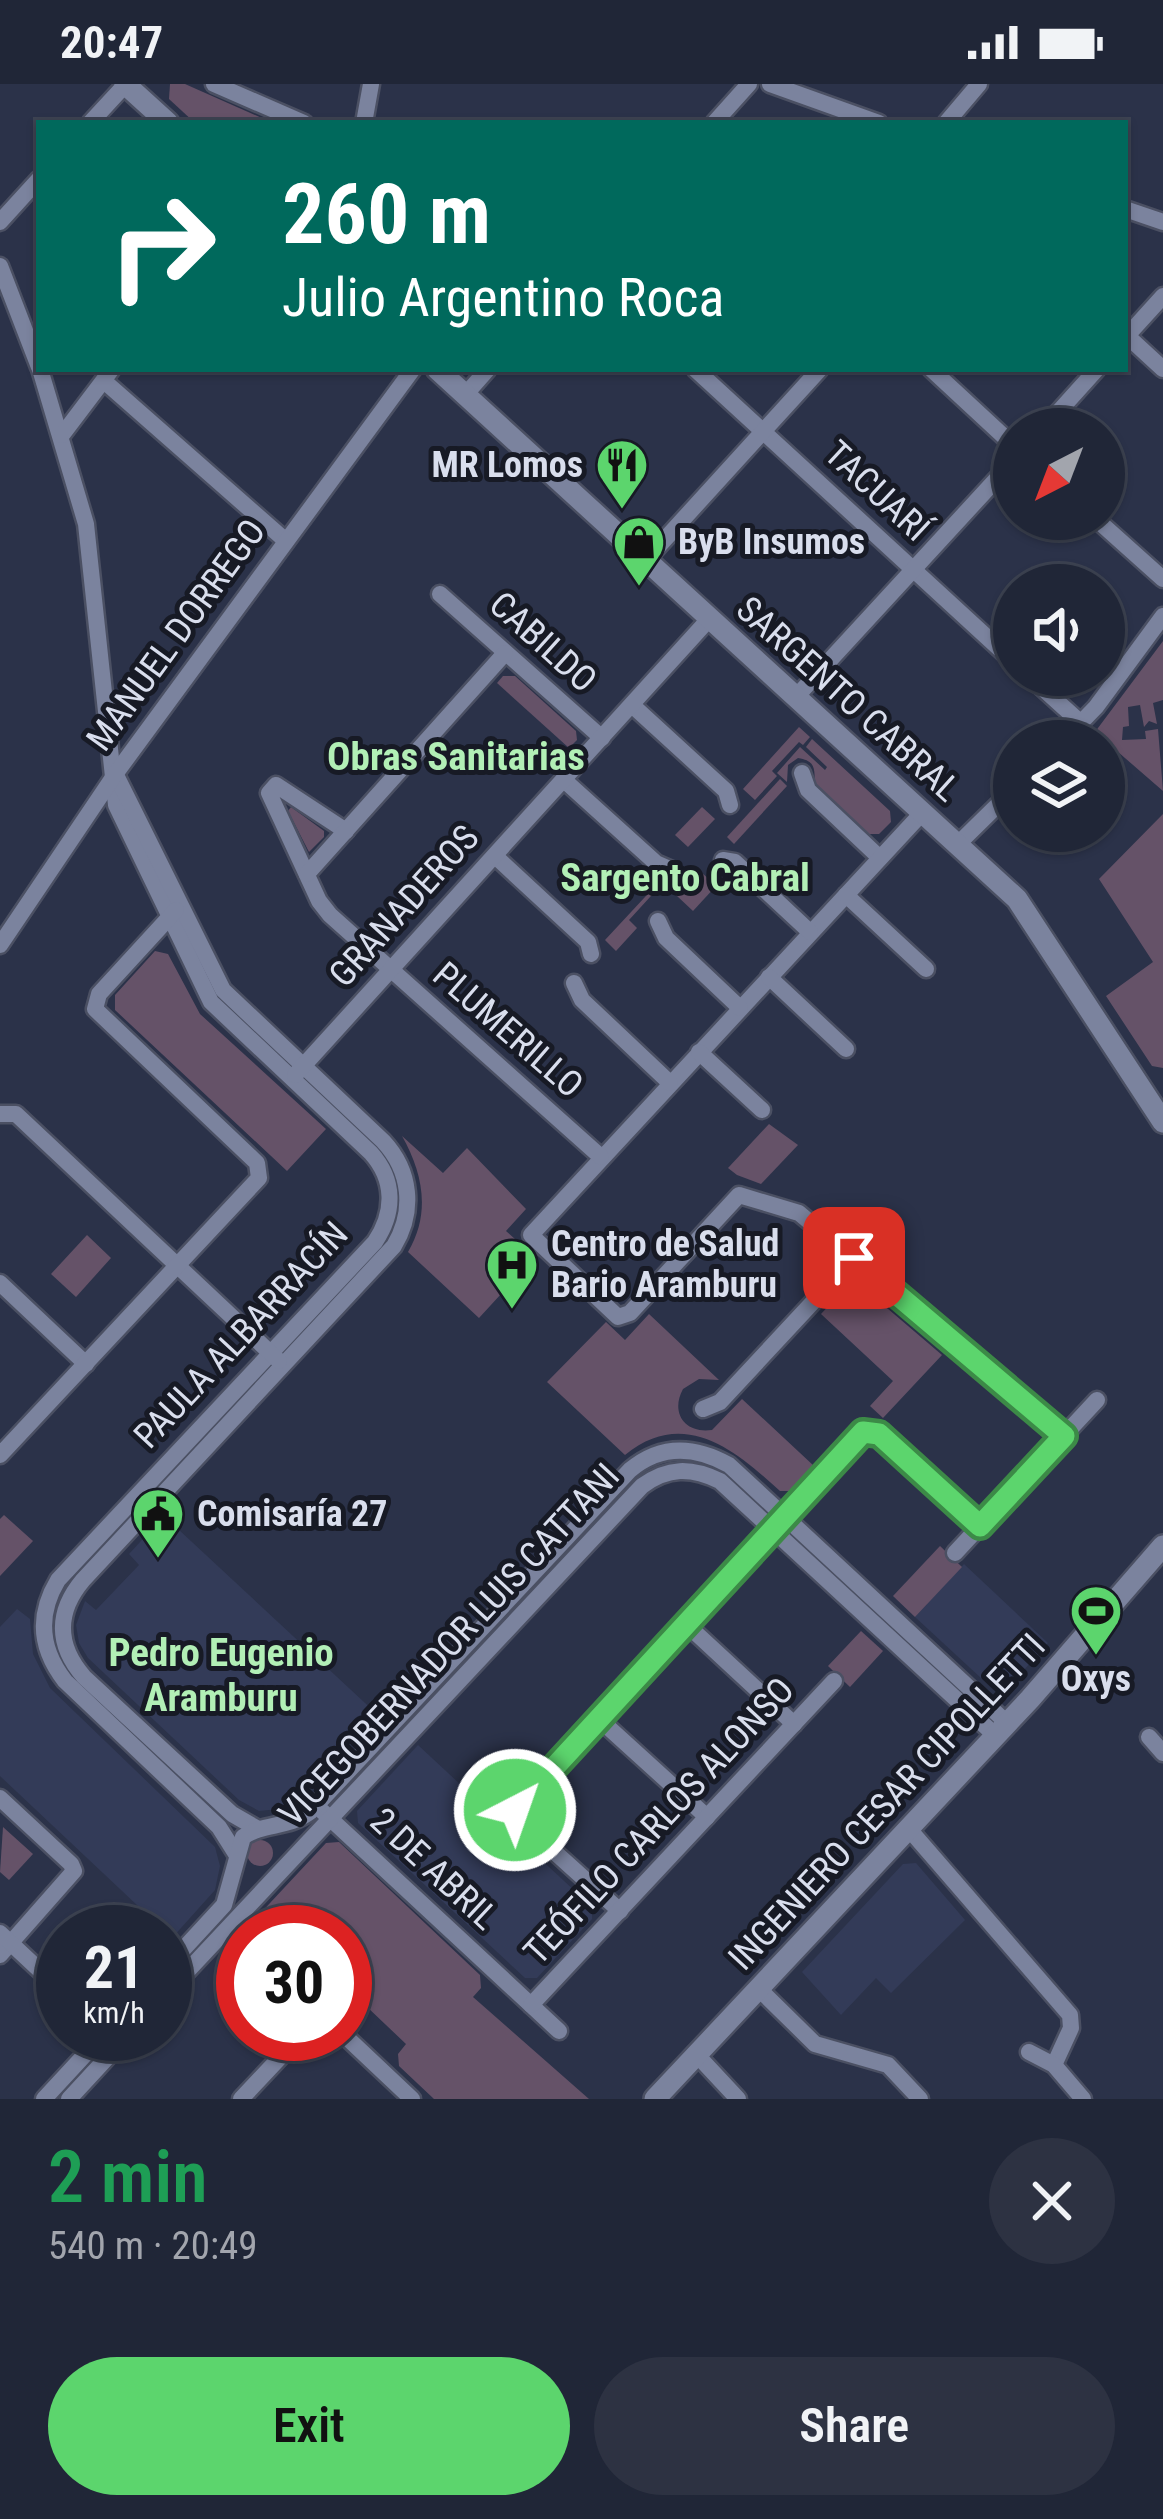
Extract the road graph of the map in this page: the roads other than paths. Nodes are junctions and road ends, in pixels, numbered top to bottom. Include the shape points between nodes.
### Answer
1 (125, 84) edge
2 (214, 84) edge
3 (371, 84) edge
4 (749, 84) edge
5 (770, 84) edge
6 (979, 84) edge
7 (93, 120) edge
8 (165, 120) edge
9 (297, 120) edge
10 (365, 120) edge
11 (717, 120) edge
12 (871, 120) edge
13 (949, 120) edge
14 (36, 182) edge
15 (1128, 210) edge
16 (0, 222) edge
17 (1163, 223) edge
18 (0, 266) edge
19 (1163, 296) edge
20 (1128, 334) edge
21 (1128, 338) edge
22 (36, 360) edge
23 (1163, 369) edge
24 (40, 372) edge
25 (410, 372) edge
26 (440, 372) edge
27 (485, 372) edge
28 (698, 372) edge
29 (817, 372) edge
30 (934, 372) edge
31 (1094, 372) edge
32 (108, 375) edge
33 (465, 394) junction
34 (1062, 408) edge
35 (993, 427) edge
36 (763, 431) junction
37 (62, 435) junction
38 (993, 483) edge
39 (1119, 540) edge
40 (286, 541) junction
41 (646, 560) junction
42 (913, 569) junction
43 (1163, 579) edge
44 (440, 594) dead end
45 (1163, 616) edge
46 (710, 619) junction
47 (993, 643) edge
48 (506, 653) junction
49 (1051, 696) edge
50 (796, 697) junction
51 (632, 705) junction
52 (1078, 720) edge
53 (1083, 720) edge
54 (602, 738) junction
55 (116, 773) junction
56 (802, 773) dead end
57 (564, 780) junction
58 (730, 806) dead end
59 (993, 810) edge
60 (922, 812) junction
61 (346, 831) junction
62 (958, 844) junction
63 (495, 856) junction
64 (880, 858) junction
65 (723, 860) dead end
66 (672, 870) dead end
67 (307, 874) junction
68 (846, 895) junction
69 (175, 911) junction
70 (658, 921) dead end
71 (811, 932) junction
72 (0, 945) edge
73 (591, 954) dead end
74 (926, 969) dead end
75 (391, 971) junction
76 (769, 977) junction
77 (574, 983) dead end
78 (740, 1008) junction
79 (846, 1049) dead end
80 (699, 1052) junction
81 (297, 1072) junction
82 (670, 1083) junction
83 (1158, 1104) edge
84 (762, 1110) dead end
85 (0, 1114) edge
86 (601, 1156) junction
87 (854, 1258) junction
88 (177, 1265) junction
89 (0, 1283) edge
90 (278, 1359) junction
91 (86, 1364) junction
92 (1097, 1400) dead end
93 (704, 1408) dead end
94 (1064, 1436) junction
95 (0, 1455) edge
96 (779, 1522) junction
97 (980, 1526) junction
98 (1163, 1546) edge
99 (955, 1553) dead end
100 (686, 1623) junction
101 (834, 1681) dead end
102 (598, 1718) junction
103 (794, 1724) junction
104 (1002, 1730) junction
105 (1149, 1737) dead end
106 (1163, 1753) edge
107 (0, 1798) edge
108 (323, 1812) junction
109 (707, 1817) junction
110 (261, 1829) junction
111 (909, 1829) junction
112 (236, 1856) junction
113 (280, 1871) junction
114 (231, 1905) edge
115 (250, 1905) edge
116 (620, 1911) junction
117 (216, 1942) edge
118 (4, 1944) edge
119 (192, 1967) edge
120 (36, 1970) edge
121 (759, 1989) junction
122 (532, 2006) junction
123 (559, 2031) dead end
124 (1029, 2052) dead end
125 (697, 2056) junction
126 (88, 2061) edge
127 (97, 2061) edge
128 (277, 2061) edge
129 (372, 2061) edge
130 (1054, 2066) junction
131 (44, 2099) edge
132 (69, 2099) edge
133 (241, 2099) edge
134 (412, 2099) edge
135 (655, 2099) edge
136 (737, 2099) edge
137 (920, 2099) edge
138 (1083, 2099) edge

1 - 7 street
1 - 8 main road
2 - 9 street
3 - 10 street
4 - 11 street
5 - 12 street
6 - 13 street
14 - 16 street
15 - 17 street
18 - 22 street, PAULA ALBARRACÍN
19 - 20 street
21 - 23 street
24 - 37 street, PAULA ALBARRACÍN
25 - 40 street, MANUEL DORREGO
26 - 33 main road, SARGENTO CABRAL
27 - 33 street
28 - 36 street, TACUARÍ
29 - 36 street
30 - 35 street
31 - 34 street
32 - 37 street
32 - 40 street
33 - 41 main road, SARGENTO CABRAL
36 - 41 street
36 - 42 street, TACUARÍ
37 - 55 street, PAULA ALBARRACÍN via 89,543
38 - 42 street
39 - 43 street
40 - 55 street, MANUEL DORREGO
41 - 46 main road, SARGENTO CABRAL
42 - 47 street, TACUARÍ
42 - 50 street
44 - 48 street, CABILDO
45 - 53 street
46 - 50 main road, SARGENTO CABRAL
46 - 51 street, GRANADEROS
48 - 54 street, CABILDO
48 - 61 street
49 - 52 street
50 - 60 main road, SARGENTO CABRAL
51 - 54 street, GRANADEROS
51 - 58 street, CABILDO via 726,791
54 - 57 street, GRANADEROS
55 - 69 street, PAULA ALBARRACÍN
55 - 72 street, MANUEL DORREGO
56 - 64 street via 808,790
57 - 63 street, GRANADEROS
57 - 66 street
59 - 62 street
60 - 62 main road, SARGENTO CABRAL
60 - 64 street
61 - 67 street
61 - 67 street, PLUMERILLO via 276,785 269,793
62 - 83 main road, SARGENTO CABRAL via 1030,913
63 - 73 street via 588,942
63 - 75 street, GRANADEROS
64 - 68 street
65 - 71 street via 735,862
67 - 75 street, PLUMERILLO via 330,915
68 - 71 street
68 - 74 street
69 - 81 street, PAULA ALBARRACÍN via 223,990
69 - 88 street via 98,994 95,1009 257,1163 259,1178
70 - 78 street
71 - 76 street
75 - 81 street, GRANADEROS
75 - 86 street, PLUMERILLO
76 - 78 street
76 - 79 street
77 - 82 street via 582,1000
78 - 80 street
80 - 82 street
80 - 84 street
81 - 90 street, PAULA ALBARRACÍN via 391,1150 407,1205 394,1246
82 - 86 street
85 - 88 street via 16,1114
86 - 87 street via 532,1230 534,1241 618,1317 739,1195 800,1214
87 - 93 street via 720,1402
87 - 94 street
88 - 90 street
88 - 91 street
89 - 91 street
90 - 110 street, PAULA ALBARRACÍN via 82,1580 65,1606 62,1632 84,1677 232,1814
90 - 112 street, PAULA ALBARRACÍN via 58,1580 44,1612 44,1641 64,1681 219,1827
91 - 95 street
92 - 94 street
94 - 97 street
96 - 97 street via 859,1436 874,1431
96 - 100 street
96 - 104 street
96 - 108 street, VICEGOBERNADOR LUIS CATTANI via 692,1471 667,1472 642,1486
96 - 108 street, VICEGOBERNADOR LUIS CATTANI via 721,1460 660,1452 630,1470
97 - 99 street
98 - 104 main road, INGENIERO CESAR CIPOLLETTI
100 - 102 street
100 - 103 street
101 - 103 street, TEÓFILO CARLOS ALONSO
102 - 109 street
102 - 116 street via 518,1803 518,1819
103 - 109 street, TEÓFILO CARLOS ALONSO
104 - 111 main road, INGENIERO CESAR CIPOLLETTI
105 - 106 street
107 - 118 street via 74,1867 71,1880
108 - 110 street, VICEGOBERNADOR LUIS CATTANI
108 - 113 street, VICEGOBERNADOR LUIS CATTANI
108 - 122 street, 2 DE ABRIL
109 - 116 street, TEÓFILO CARLOS ALONSO
110 - 112 street via 243,1837
110 - 113 street via 283,1841
111 - 121 main road, INGENIERO CESAR CIPOLLETTI
111 - 130 street via 1070,2015
112 - 113 street via 253,1877
112 - 114 street, VICEGOBERNADOR LUIS CATTANI
113 - 115 street, VICEGOBERNADOR LUIS CATTANI
116 - 122 street, TEÓFILO CARLOS ALONSO
117 - 119 street, VICEGOBERNADOR LUIS CATTANI
118 - 120 street
121 - 125 main road, INGENIERO CESAR CIPOLLETTI
121 - 137 street via 815,2044 888,2065
122 - 123 street, 2 DE ABRIL
124 - 130 street
125 - 135 main road, INGENIERO CESAR CIPOLLETTI
125 - 136 street
126 - 131 street
127 - 132 street
128 - 133 street
129 - 134 street
130 - 138 street

